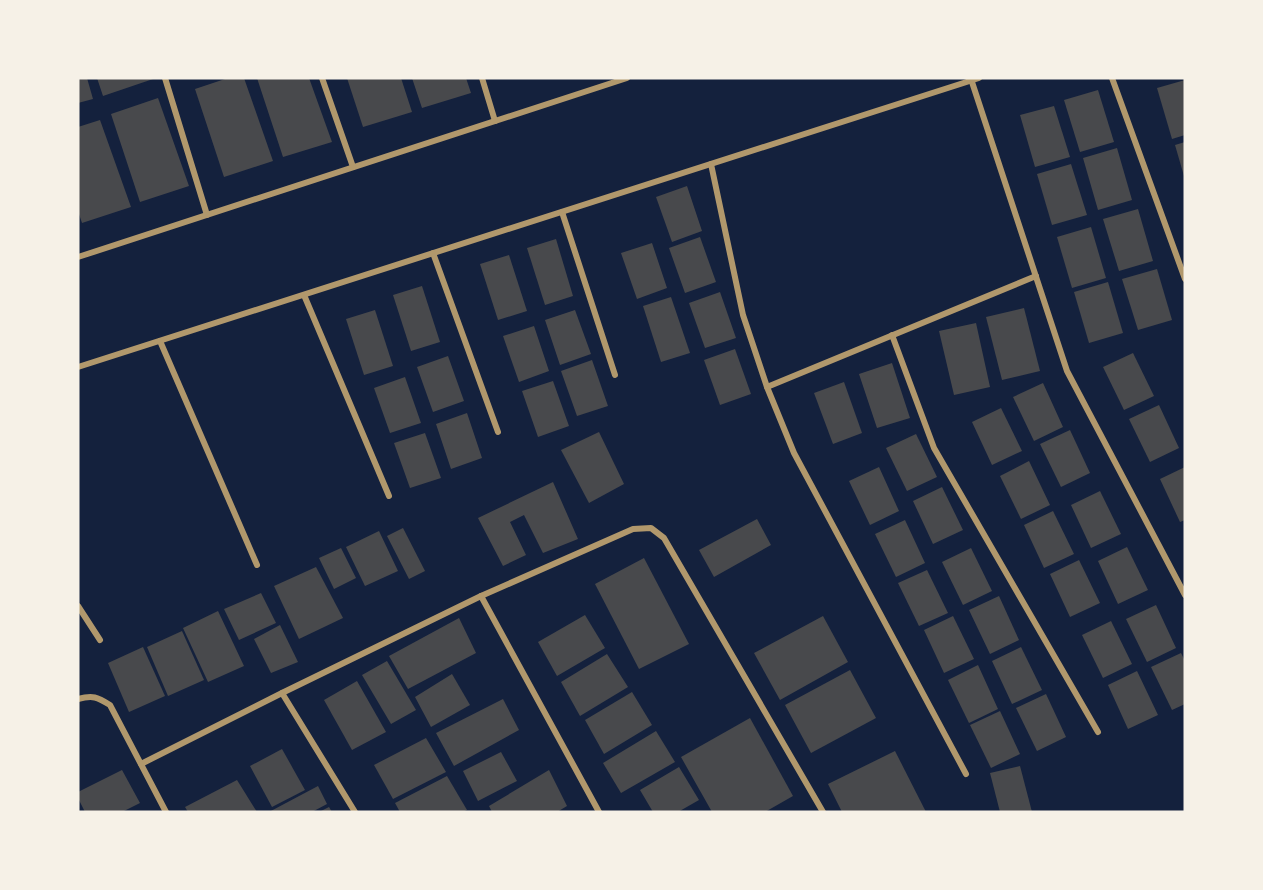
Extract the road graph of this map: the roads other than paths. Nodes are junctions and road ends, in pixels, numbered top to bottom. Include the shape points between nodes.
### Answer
1 (165, 78) edge
2 (322, 78) edge
3 (482, 78) edge
4 (627, 78) edge
5 (979, 78) edge
6 (1112, 78) edge
7 (971, 79) edge
8 (495, 121) junction
9 (711, 164) junction
10 (353, 167) junction
11 (562, 212) junction
12 (207, 215) junction
13 (433, 253) junction
14 (78, 257) edge
15 (1036, 276) junction
16 (1185, 279) edge
17 (304, 295) junction
18 (891, 335) junction
19 (160, 341) junction
20 (78, 368) edge
21 (615, 375) dead end
22 (767, 387) junction
23 (498, 432) dead end
24 (389, 496) dead end
25 (257, 565) dead end
26 (1185, 595) edge
27 (481, 596) junction
28 (78, 606) edge
29 (100, 640) dead end
30 (282, 693) junction
31 (78, 699) edge
32 (1098, 732) dead end
33 (141, 764) junction
34 (966, 774) dead end
35 (166, 812) edge
36 (355, 812) edge
37 (598, 812) edge
38 (823, 812) edge

1 - 12 street
2 - 10 street
3 - 8 street
4 - 8 street
5 - 7 street
6 - 16 street
7 - 9 street
7 - 15 street
8 - 10 street
9 - 11 street
9 - 22 street via 743,315
10 - 12 street
11 - 13 street
11 - 21 street
12 - 14 street
13 - 17 street
13 - 23 street
15 - 18 street
15 - 26 street via 1067,371
17 - 19 street
17 - 24 street
18 - 22 street
18 - 32 street via 934,448
19 - 20 street
19 - 25 street
22 - 34 street via 794,453
27 - 30 street
27 - 37 street
27 - 38 street via 633,529 651,528 664,538
28 - 29 street
30 - 33 street
30 - 36 street
31 - 33 street via 90,696 110,705
33 - 35 street

